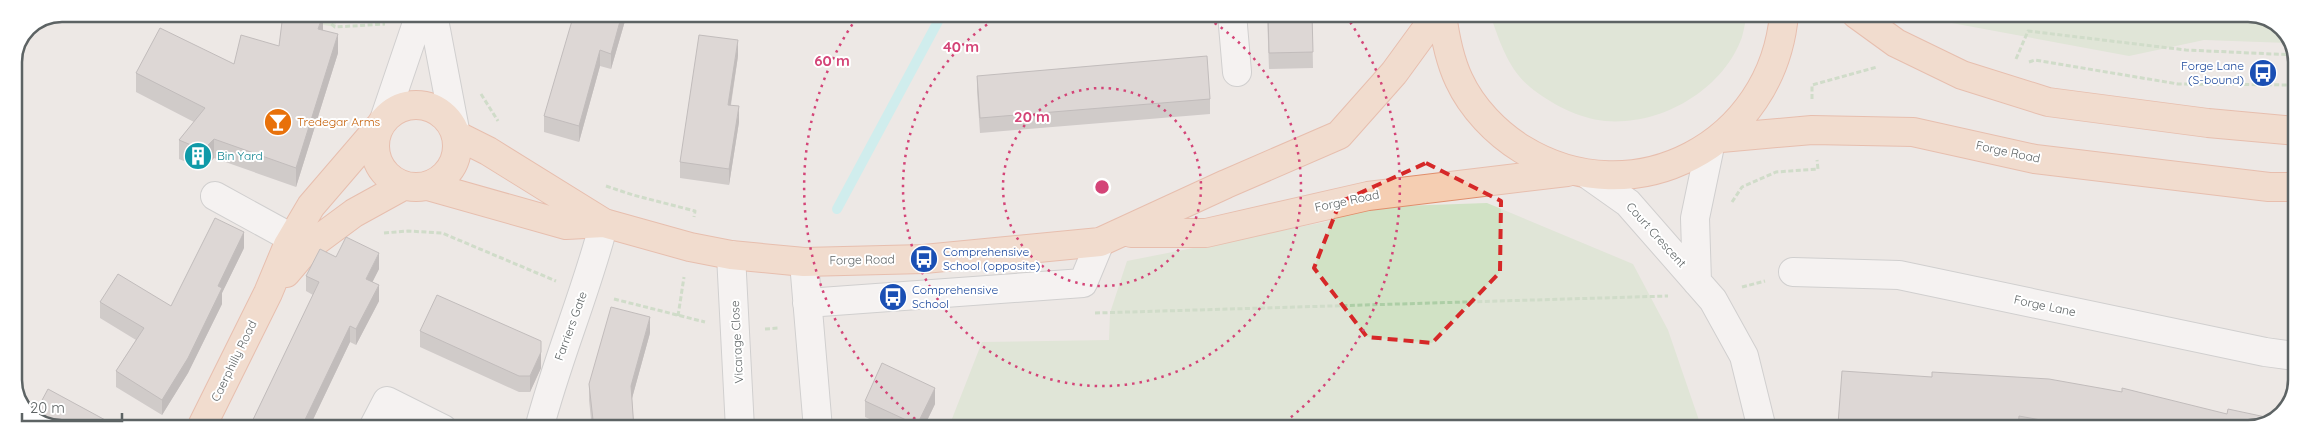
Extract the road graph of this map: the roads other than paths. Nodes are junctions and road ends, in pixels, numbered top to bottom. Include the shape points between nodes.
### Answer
1 (417, 23) edge
2 (435, 23) edge
3 (1233, 23) edge
4 (1430, 23) edge
5 (1443, 23) edge
6 (1784, 23) edge
7 (1868, 23) edge
8 (1237, 72) dead end
9 (381, 123) junction
10 (2287, 130) edge
11 (456, 135) junction
12 (1715, 142) junction
13 (1580, 173) junction
14 (416, 186) junction
15 (2287, 187) edge
16 (215, 196) dead end
17 (604, 223) junction
18 (1111, 238) junction
19 (300, 243) junction
20 (731, 255) junction
21 (804, 262) junction
22 (1792, 272) dead end
23 (1697, 282) junction
24 (807, 303) junction
25 (2287, 355) edge
26 (205, 420) edge
27 (376, 420) edge
28 (426, 420) edge
29 (541, 420) edge
30 (740, 420) edge
31 (817, 420) edge
32 (1760, 420) edge

1 - 9 street, Caerphilly Road
2 - 11 street
3 - 8 street
4 - 18 main road, Forge Road via 1394,73 1339,135
5 - 13 main road via 1446,46 1459,81 1480,113 1506,139 1538,159
6 - 12 main road via 1775,62 1761,91 1743,116
7 - 10 main road via 1896,43 1962,75 2048,102
9 - 11 main road, Caerphilly Road via 399,107 428,106 450,121
9 - 14 main road, Caerphilly Road via 374,149 376,160 390,179
9 - 19 main road, Caerphilly Road via 311,206
11 - 14 main road via 458,150 452,167 442,178
11 - 17 main road, Forge Road via 488,150
12 - 13 main road via 1682,161 1651,172 1620,176
12 - 15 main road, Forge Road via 1812,130 1913,132 2035,159
12 - 23 street, Court Crescent via 1695,218
13 - 18 main road, Forge Road via 1368,196 1206,233
13 - 23 street, Court Crescent via 1628,203
14 - 17 main road, Forge Road via 566,225
14 - 19 main road
16 - 19 street
17 - 20 main road, Forge Road
17 - 29 street, Farriers Gate via 552,378
18 - 21 main road, Forge Road via 924,259
18 - 24 street via 1083,283
19 - 26 main road, Caerphilly Road via 268,293
20 - 21 main road, Forge Road
20 - 30 street, Vicarage Close
21 - 24 street
22 - 25 street, Forge Lane via 1899,275
23 - 32 street, Court Crescent via 1713,300 1744,356
24 - 31 street
27 - 28 street via 387,401

